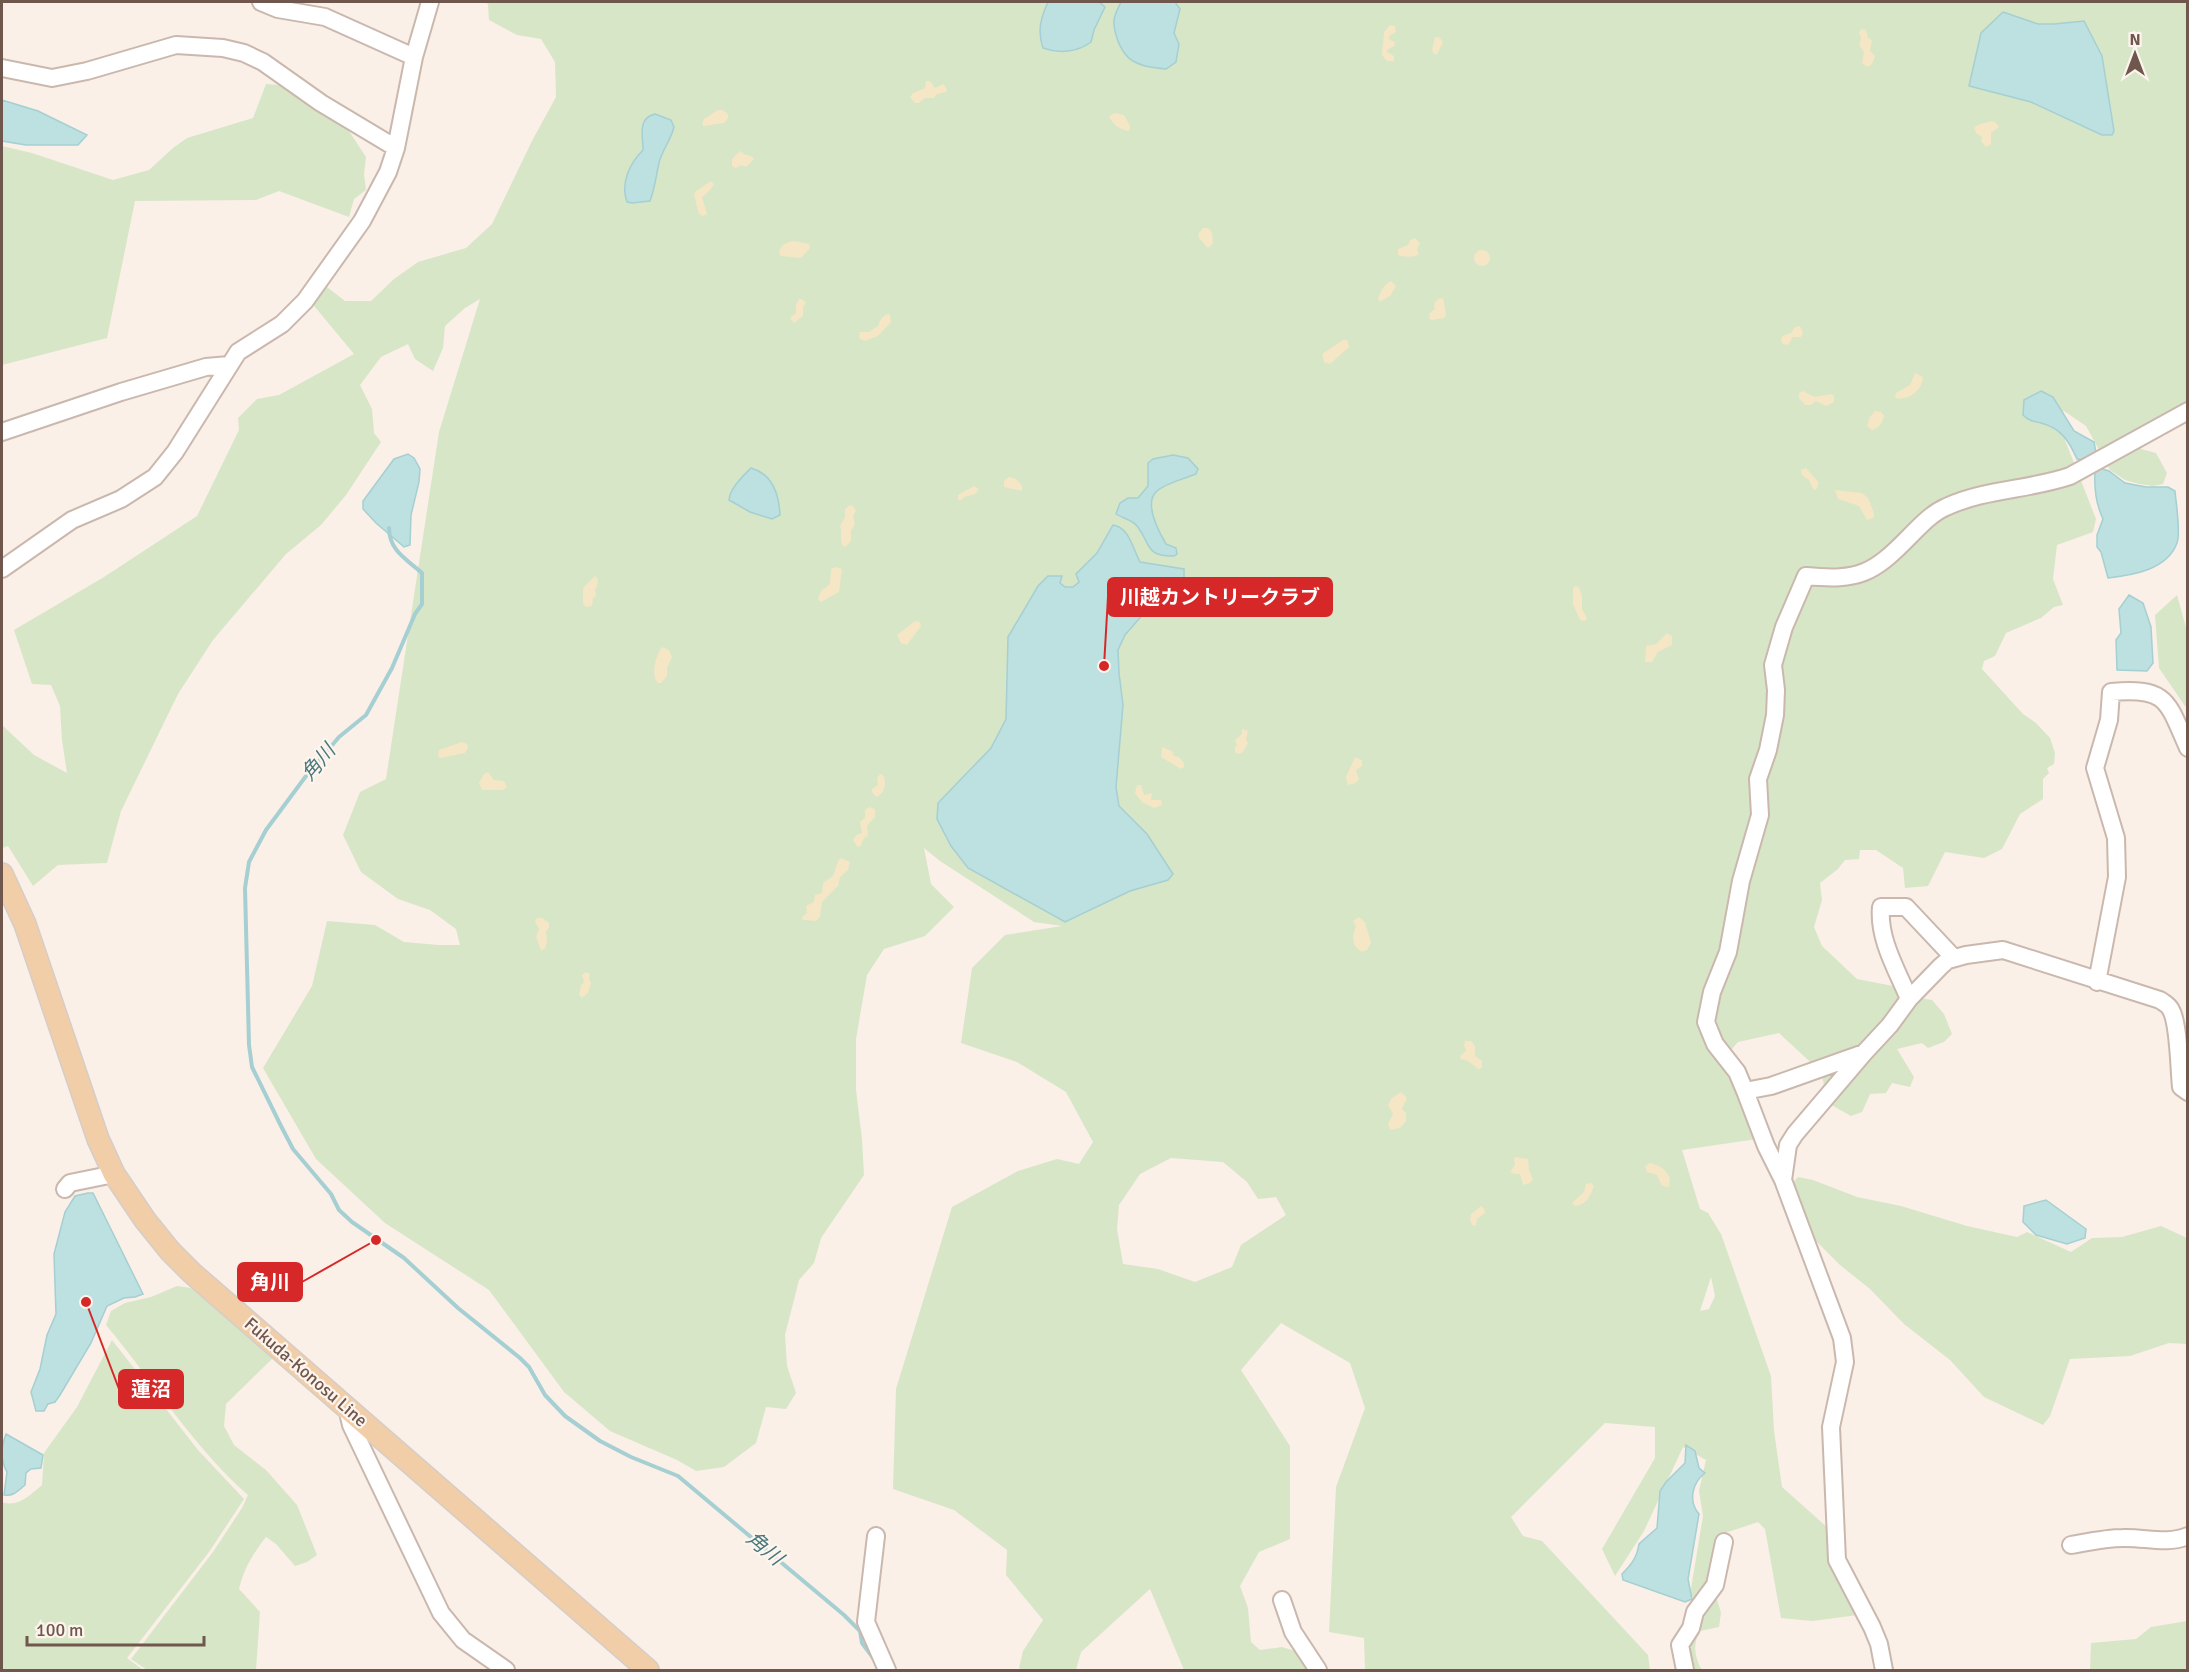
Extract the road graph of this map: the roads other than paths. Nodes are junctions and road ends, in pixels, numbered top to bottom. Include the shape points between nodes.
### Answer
1 (261, 2) edge
2 (430, 2) edge
3 (414, 57) junction
4 (2, 68) edge
5 (396, 148) junction
6 (229, 365) junction
7 (2187, 411) edge
8 (2, 432) edge
9 (2, 569) edge
10 (2187, 748) edge
11 (2, 874) edge
12 (1954, 958) junction
13 (2097, 982) junction
14 (1909, 999) junction
15 (1864, 1053) junction
16 (1745, 1091) junction
17 (2187, 1092) edge
18 (114, 1174) junction
19 (1783, 1180) junction
20 (65, 1189) dead end
21 (347, 1408) junction
22 (876, 1536) dead end
23 (2187, 1536) edge
24 (1724, 1542) dead end
25 (2071, 1545) dead end
26 (1282, 1600) dead end
27 (506, 1671) edge
28 (648, 1671) edge
29 (887, 1671) edge
30 (1318, 1671) edge
31 (1685, 1671) edge
32 (1884, 1671) edge

1 - 3 street via 325,17
2 - 3 street
3 - 5 street
4 - 5 street via 52,78 176,45 223,48 263,62
5 - 6 street via 375,199 305,301 282,324 247,344
6 - 8 street via 206,367
6 - 9 street via 155,477 121,499 72,520
7 - 16 street via 2070,476 1968,497 1942,508 1887,559 1861,574 1833,579 1806,576 1773,665 1775,715 1758,779 1760,815 1741,881 1728,952 1712,992 1706,1022
10 - 13 street via 2169,706 2155,694 2135,690 2111,692 2109,720 2095,768 2116,838 2117,877
11 - 18 main road, Fukuda-Konosu Line via 26,924 98,1139
12 - 13 street via 2003,950
12 - 14 street
12 - 14 street via 1906,907 1881,907 1882,934
13 - 17 street via 2160,1000 2171,1010 2181,1087
14 - 15 street
15 - 16 street via 1771,1086
15 - 19 street via 1795,1134 1788,1145
16 - 19 street
18 - 20 street via 70,1184
18 - 21 main road, Fukuda-Konosu Line via 170,1251
19 - 32 street via 1842,1338 1845,1362 1831,1427 1837,1560 1872,1627
21 - 27 street via 351,1425 441,1613 464,1640
21 - 28 main road, Fukuda-Konosu Line
22 - 29 street via 866,1622
23 - 25 street via 2160,1541 2118,1538
24 - 31 street via 1714,1585 1695,1612 1680,1645
26 - 30 street via 1293,1632

